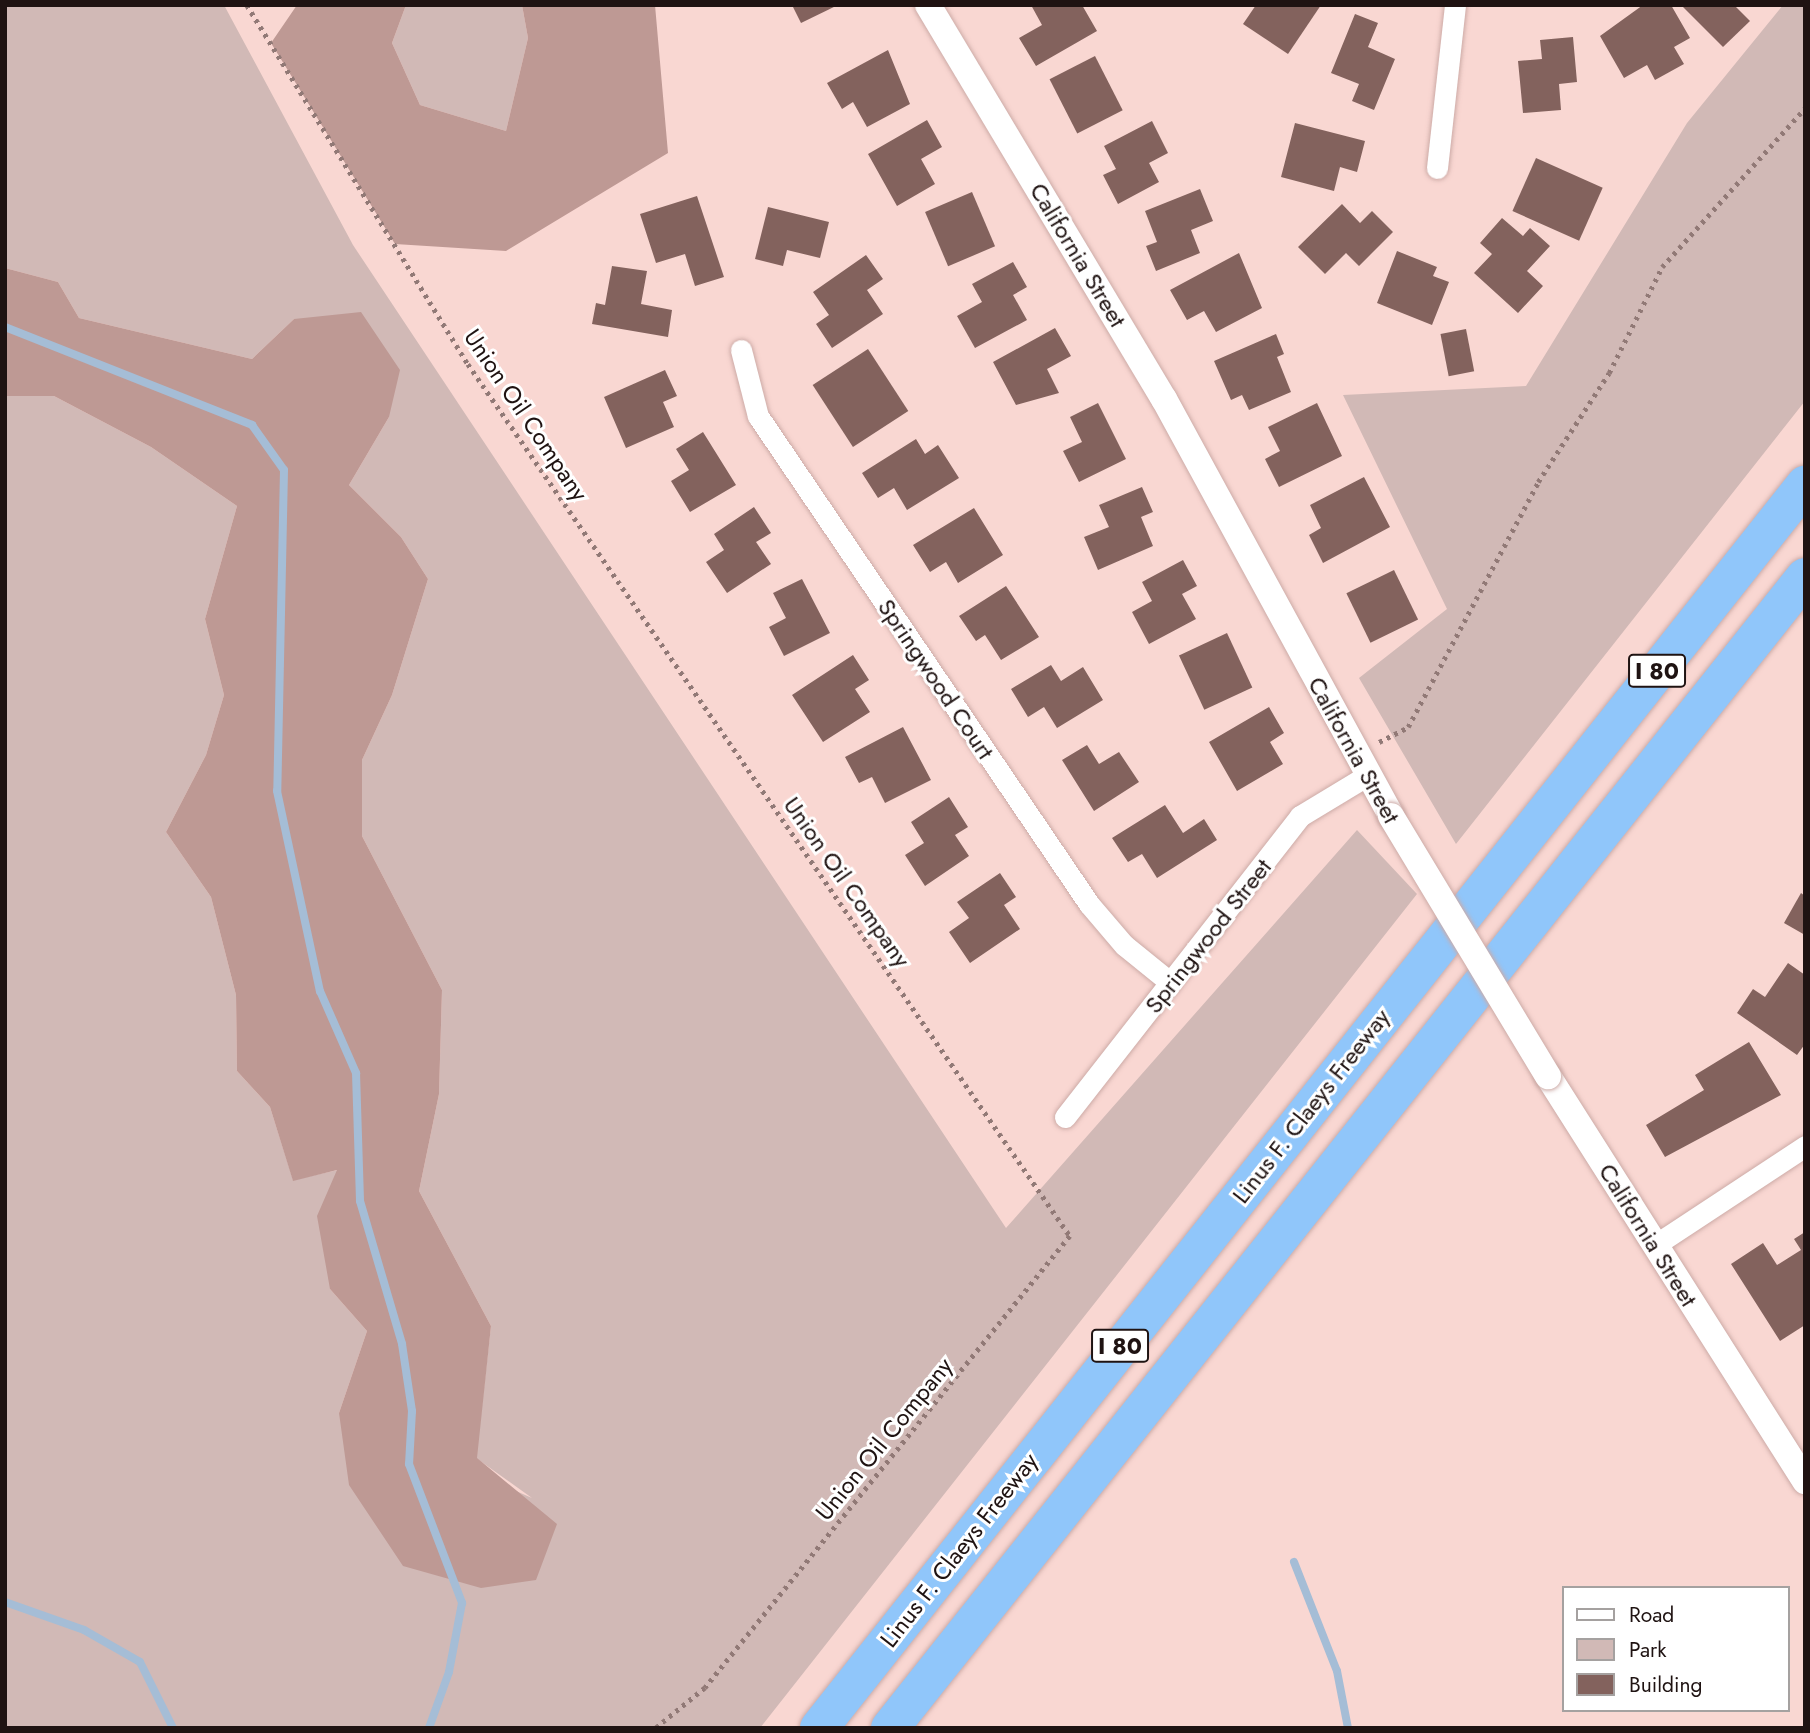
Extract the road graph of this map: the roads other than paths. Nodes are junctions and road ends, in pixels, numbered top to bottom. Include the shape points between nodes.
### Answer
1 (928, 5) edge
2 (1455, 5) edge
3 (1437, 168) dead end
4 (741, 350) dead end
5 (1805, 485) edge
6 (1805, 577) edge
7 (1363, 764) junction
8 (1171, 983) junction
9 (1065, 1117) dead end
10 (1805, 1146) edge
11 (1655, 1245) junction
12 (1805, 1481) edge
13 (819, 1728) edge
14 (890, 1728) edge

1 - 7 street, California Street via 1164,399
2 - 3 street
4 - 8 street, Springwood Court via 758,416 1089,904
5 - 13 highway, Linus F. Claeys Freeway / I 80
6 - 14 highway, I 80
7 - 8 street, Springwood Street via 1300,816
7 - 11 street, California Street, bridge via 1548,1076
8 - 9 street, Springwood Street
10 - 11 street
11 - 12 street, California Street

